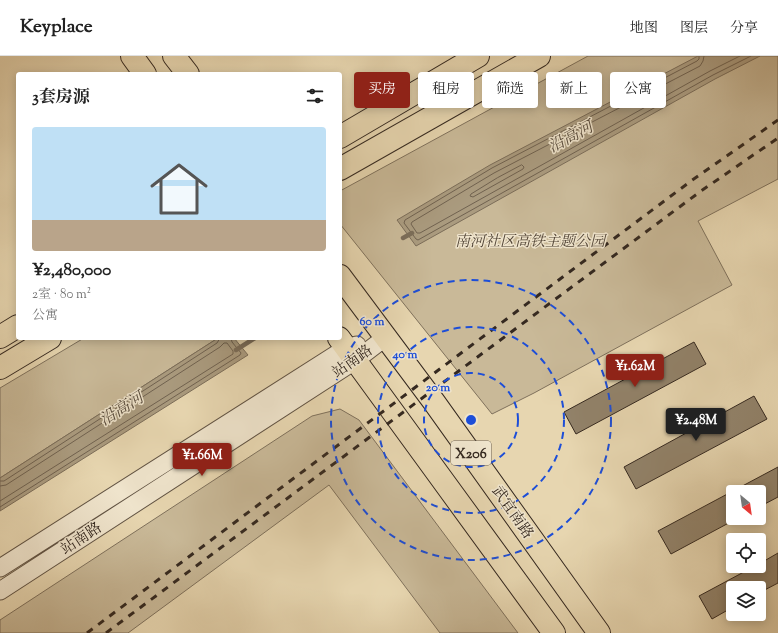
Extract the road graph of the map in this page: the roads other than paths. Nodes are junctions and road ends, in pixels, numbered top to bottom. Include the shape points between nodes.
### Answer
1 (132, 56) edge
2 (174, 56) edge
3 (478, 56) edge
4 (539, 56) edge
5 (144, 72) edge
6 (186, 72) edge
7 (342, 136) edge
8 (342, 168) edge
9 (342, 279) edge
10 (16, 327) edge
11 (0, 337) edge
12 (386, 337) junction
13 (47, 340) edge
14 (347, 348) edge
15 (0, 368) edge
16 (0, 568) edge
17 (0, 591) edge
18 (554, 633) edge
19 (599, 633) edge

1 - 5 main road
2 - 6 main road
3 - 7 main road
4 - 8 main road
9 - 12 main road, 武宜南路 / X206
10 - 11 main road
12 - 14 street, 站南路
12 - 19 main road, 武宜南路 / X206
13 - 15 main road
14 - 16 street, 站南路
14 - 17 street, 站南路
14 - 18 main road, X206

